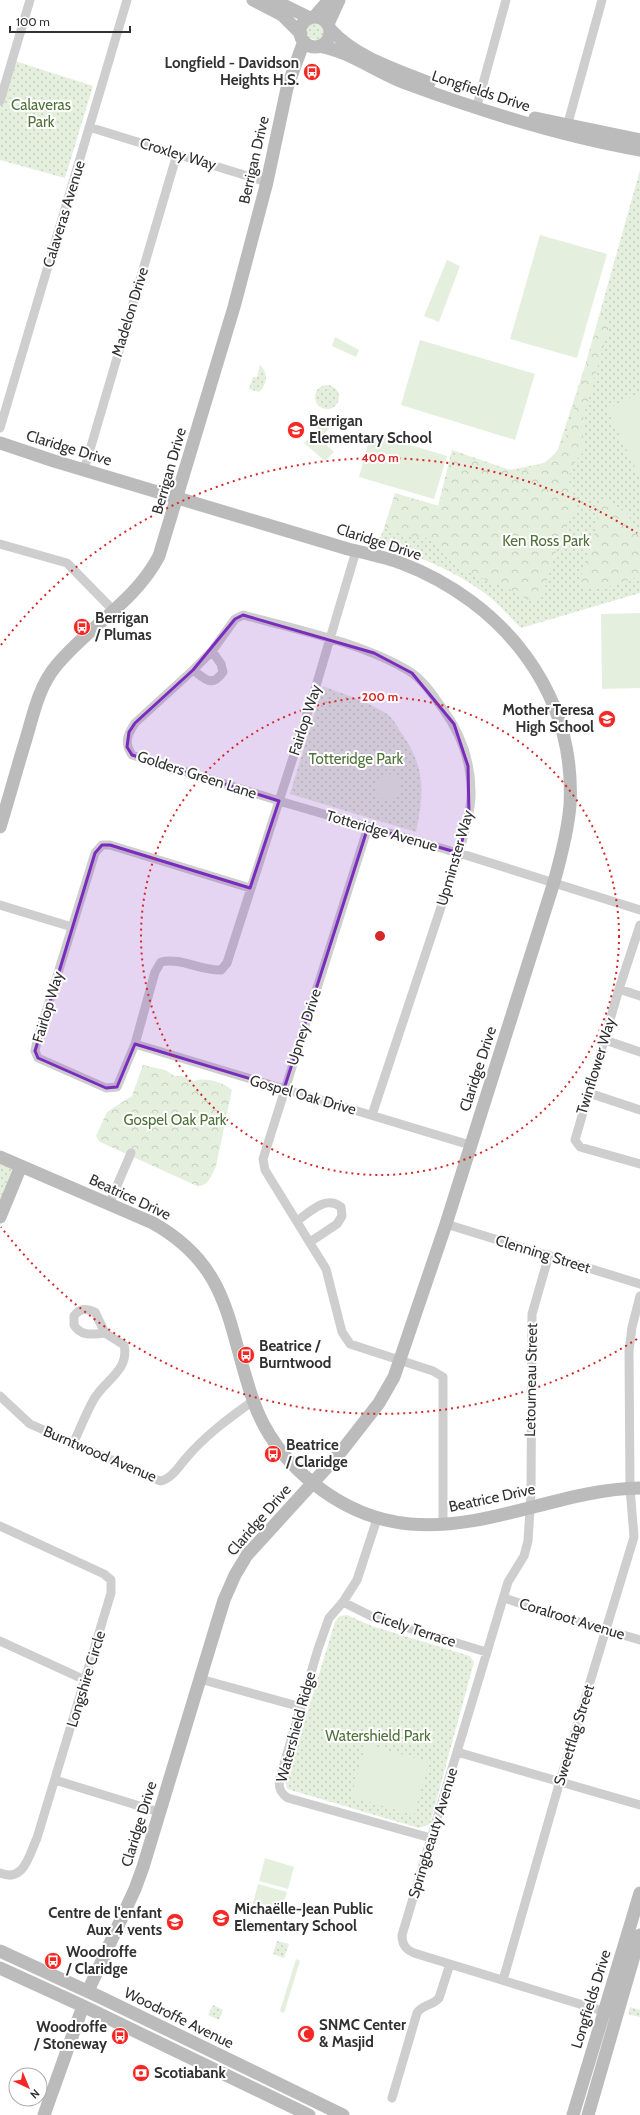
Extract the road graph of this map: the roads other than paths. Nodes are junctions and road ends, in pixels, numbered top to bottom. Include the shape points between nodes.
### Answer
1 (30, 0) edge
2 (127, 0) edge
3 (253, 0) edge
4 (273, 0) edge
5 (329, 0) edge
6 (339, 0) edge
7 (506, 0) edge
8 (602, 0) edge
9 (312, 17) junction
10 (329, 27) junction
11 (310, 42) junction
12 (2, 90) edge
13 (0, 101) edge
14 (478, 102) junction
15 (89, 127) junction
16 (566, 130) junction
17 (640, 140) edge
18 (640, 150) edge
19 (177, 154) junction
20 (267, 182) junction
21 (0, 428) edge
22 (0, 442) edge
23 (84, 470) junction
24 (178, 497) junction
25 (0, 544) edge
26 (356, 551) junction
27 (114, 611) junction
28 (330, 639) junction
29 (212, 651) junction
30 (193, 670) junction
31 (278, 801) junction
32 (0, 827) edge
33 (368, 827) junction
34 (459, 853) junction
35 (554, 882) junction
36 (250, 888) junction
37 (0, 905) edge
38 (640, 910) edge
39 (640, 925) edge
40 (72, 927) junction
41 (619, 989) junction
42 (640, 996) edge
43 (605, 1040) junction
44 (135, 1044) junction
45 (640, 1052) edge
46 (284, 1089) junction
47 (589, 1093) junction
48 (640, 1110) edge
49 (372, 1115) junction
50 (470, 1145) junction
51 (131, 1153) dead end
52 (0, 1157) edge
53 (640, 1163) edge
54 (21, 1166) junction
55 (109, 1204) junction
56 (0, 1217) edge
57 (297, 1221) junction
58 (446, 1224) junction
59 (310, 1242) junction
60 (548, 1255) junction
61 (640, 1284) edge
62 (640, 1299) edge
63 (105, 1333) dead end
64 (400, 1359) junction
65 (0, 1396) edge
66 (253, 1401) junction
67 (630, 1432) junction
68 (640, 1433) edge
69 (73, 1444) junction
70 (314, 1483) junction
71 (635, 1488) edge
72 (530, 1507) junction
73 (377, 1519) junction
74 (443, 1524) junction
75 (0, 1526) edge
76 (504, 1598) junction
77 (343, 1602) junction
78 (607, 1630) junction
79 (640, 1640) edge
80 (0, 1641) edge
81 (486, 1652) junction
82 (200, 1679) junction
83 (85, 1680) junction
84 (301, 1707) junction
85 (457, 1752) junction
86 (55, 1780) junction
87 (560, 1781) junction
88 (640, 1805) edge
89 (159, 1812) junction
90 (431, 1838) junction
91 (0, 1873) edge
92 (640, 1893) edge
93 (640, 1935) edge
94 (0, 1951) edge
95 (450, 1964) junction
96 (0, 1968) edge
97 (503, 1980) junction
98 (88, 1991) junction
99 (83, 2006) junction
100 (609, 2013) junction
101 (392, 2098) dead end
102 (44, 2115) edge
103 (309, 2115) edge
104 (343, 2115) edge
105 (573, 2115) edge
106 (588, 2115) edge

1 - 12 street
2 - 15 street, Calaveras Avenue
3 - 11 street, Longfields Drive via 282,15
4 - 9 street
5 - 9 street
6 - 10 street
7 - 14 street
8 - 16 street
9 - 10 street via 322,19
9 - 11 street via 303,24
10 - 11 street via 326,42
10 - 14 street, Longfields Drive via 343,43 357,52
11 - 16 street, Longfields Drive via 335,50 403,82
11 - 20 street, Berrigan Drive via 290,82
12 - 13 street
14 - 16 street, Longfields Drive
15 - 19 street, Croxley Way
15 - 21 street, Calaveras Avenue
16 - 17 street, Longfields Drive
16 - 18 street, Longfields Drive
19 - 20 street, Croxley Way
19 - 23 street, Madelon Drive
20 - 24 street, Berrigan Drive via 234,307
22 - 23 street, Claridge Drive via 20,451
23 - 24 street, Claridge Drive
24 - 26 street, Claridge Drive
24 - 27 street, Berrigan Drive via 160,556 151,571
25 - 27 street via 67,563
26 - 28 street, Fairlop Way
26 - 35 street, Claridge Drive via 401,563 456,590 481,608 509,634 538,675 552,702 560,726 570,778 566,832
27 - 32 street, Berrigan Drive via 66,655 45,682
28 - 29 street, Golders Green Lane via 243,615 235,618
28 - 31 street, Fairlop Way
28 - 34 street, Upminster Way via 374,653 412,673 426,686 454,724 461,736 471,784 469,814
29 - 30 street, Golders Green Lane
29 - 30 street via 221,664 223,672 219,677 213,681 206,681
30 - 31 street, Golders Green Lane via 135,723 129,732 127,747 132,755
31 - 33 street, Totteridge Avenue
31 - 36 street, Fairlop Way
33 - 34 street, Totteridge Avenue
33 - 46 street, Upney Drive
34 - 35 street, Totteridge Avenue
34 - 49 street, Upminster Way
35 - 38 street, Totteridge Avenue
35 - 50 street, Claridge Drive
36 - 40 street, Fairlop Way via 110,844 102,845 95,854
36 - 44 street, Fairlop Way via 227,963 220,970 170,960 161,962 155,972
37 - 40 street
39 - 41 street, Twinflower Way
40 - 44 street, Fairlop Way via 37,1041 35,1051 38,1058 106,1088 117,1087
41 - 42 street
41 - 43 street, Twinflower Way
43 - 45 street
43 - 47 street, Twinflower Way
44 - 46 street, Gospel Oak Drive
46 - 49 street, Gospel Oak Drive
46 - 57 street, Upney Drive via 263,1159 264,1170
47 - 48 street
47 - 53 street, Twinflower Way via 577,1131 577,1143 584,1148
49 - 50 street, Gospel Oak Drive
50 - 58 street, Claridge Drive
51 - 55 street
52 - 54 street, Beatrice Drive
54 - 55 street, Beatrice Drive
54 - 56 street
55 - 66 street, Beatrice Drive via 153,1223 172,1235 189,1249 209,1272 227,1309
57 - 59 street, Upney Drive
57 - 59 street via 327,1202 334,1202 341,1207 342,1216 337,1224
58 - 60 street, Clenning Street
58 - 64 street, Claridge Drive
59 - 64 street, Upney Drive via 326,1269 342,1332 350,1344
60 - 61 street, Clenning Street
60 - 72 street, Letourneau Street via 532,1314
62 - 67 street, Sweetflag Street via 632,1327 629,1351
63 - 69 street via 124,1345 124,1360 118,1372 93,1400
64 - 70 street, Claridge Drive via 394,1377 379,1403
64 - 74 street, Upney Drive via 443,1377
65 - 69 street, Burntwood Avenue via 30,1424
66 - 69 street, Burntwood Avenue via 217,1428 164,1481 156,1481
66 - 70 street, Beatrice Drive via 267,1430 279,1447
67 - 68 street
67 - 71 street, Sweetflag Street
70 - 73 street, Beatrice Drive via 339,1501
70 - 82 street, Claridge Drive via 254,1546 240,1565 224,1600
71 - 72 street, Beatrice Drive via 604,1491
71 - 78 street, Sweetflag Street via 634,1537
72 - 74 street, Beatrice Drive via 503,1515
72 - 76 street, Springbeauty Avenue via 528,1541 524,1556 508,1582
73 - 74 street, Beatrice Drive via 411,1524
73 - 77 street, Watershield Ridge via 360,1574
75 - 83 street, Longshire Circle via 104,1574 111,1580 111,1593
76 - 78 street, Coralroot Avenue
76 - 81 street, Springbeauty Avenue
77 - 81 street, Cicely Terrace via 373,1617
77 - 84 street, Watershield Ridge via 329,1618
78 - 79 street, Coralroot Avenue
78 - 87 street, Sweetflag Street
80 - 83 street
81 - 85 street, Springbeauty Avenue
82 - 84 street
82 - 89 street, Claridge Drive
83 - 86 street, Longshire Circle
84 - 90 street, Watershield Ridge via 279,1781 279,1789 283,1795
85 - 87 street
85 - 90 street, Springbeauty Avenue
86 - 89 street
86 - 91 street, Longshire Circle via 37,1838 23,1868 12,1876
87 - 88 street
87 - 97 street, Sweetflag Street
89 - 98 street, Claridge Drive via 136,1889
90 - 95 street, Springbeauty Avenue via 402,1941 410,1951
92 - 100 street, Longfields Drive
93 - 100 street, Longfields Drive
94 - 98 street, Woodroffe Avenue
95 - 97 street, Springbeauty Avenue
95 - 101 street via 439,1998 422,2007 417,2013
96 - 99 street, Woodroffe Avenue
97 - 100 street, Springbeauty Avenue
98 - 99 street
98 - 104 street, Woodroffe Avenue
99 - 102 street
99 - 103 street, Woodroffe Avenue
100 - 105 street, Longfields Drive
100 - 106 street, Longfields Drive

